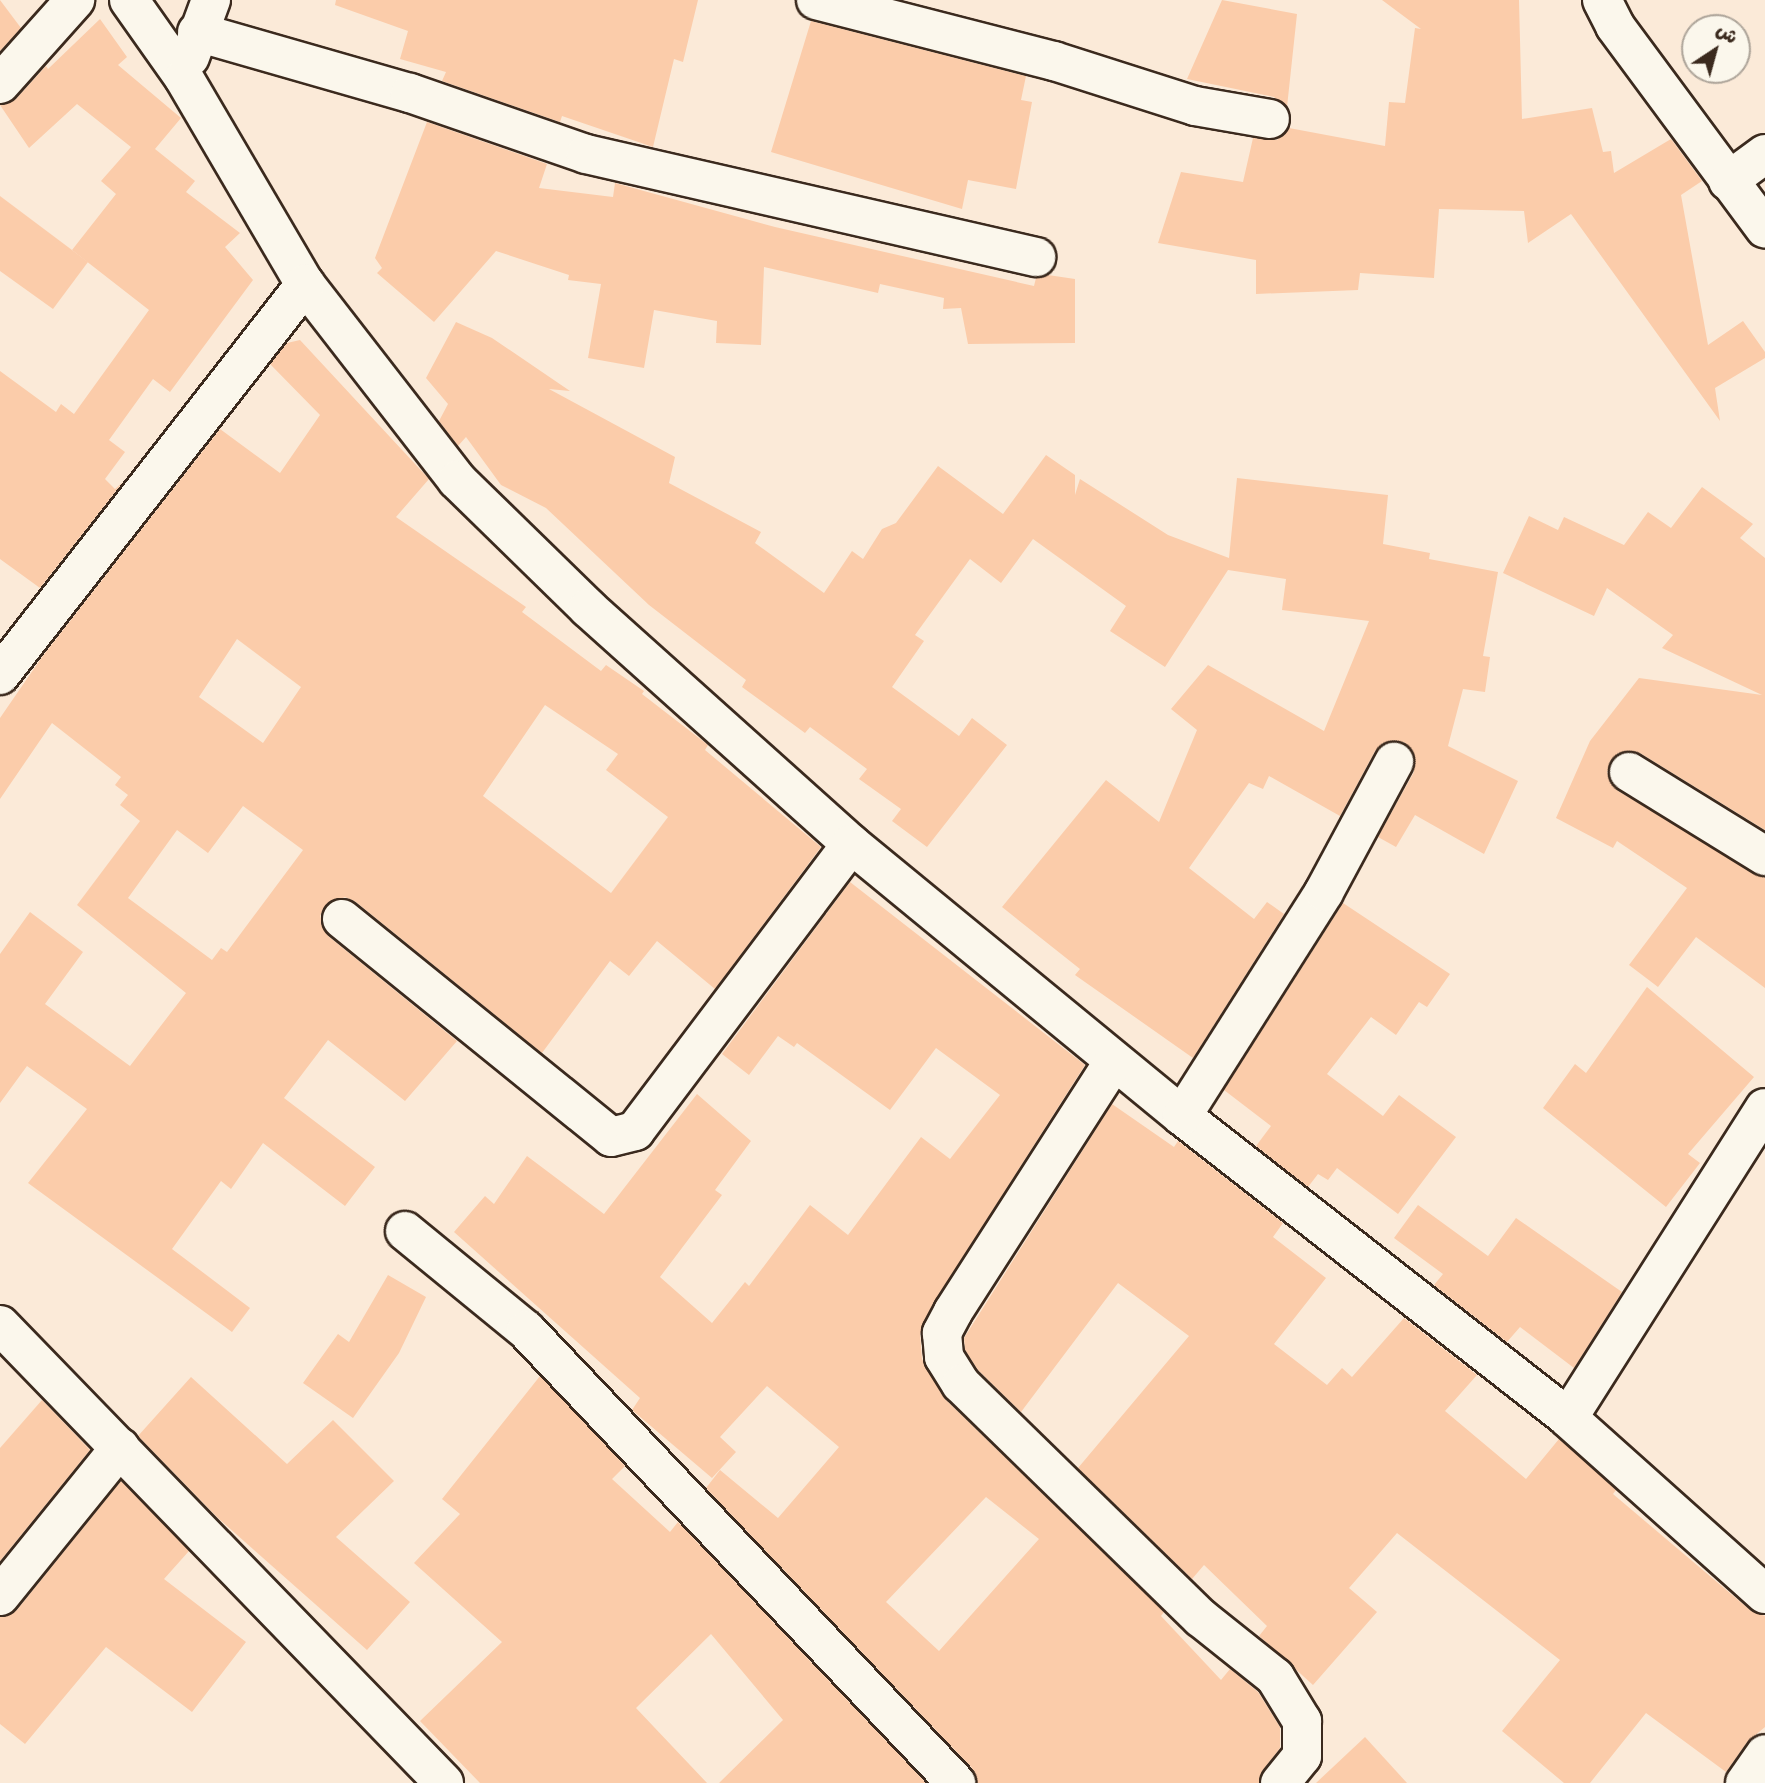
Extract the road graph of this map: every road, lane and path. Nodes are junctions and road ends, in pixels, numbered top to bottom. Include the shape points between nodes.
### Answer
1 (75, 0) edge
2 (129, 0) edge
3 (816, 0) edge
4 (1602, 0) edge
5 (204, 16) edge
6 (184, 78) junction
7 (0, 84) edge
8 (1270, 119) dead end
9 (1765, 154) edge
10 (1728, 181) junction
11 (1765, 229) edge
12 (1036, 257) dead end
13 (305, 284) junction
14 (0, 675) edge
15 (1394, 762) dead end
16 (1629, 772) dead end
17 (850, 844) junction
18 (1765, 856) edge
19 (342, 919) dead end
20 (1114, 1061) junction
21 (1765, 1108) edge
22 (1182, 1116) junction
23 (405, 1231) dead end
24 (0, 1325) edge
25 (1567, 1418) junction
26 (120, 1448) junction
27 (1765, 1594) edge
28 (0, 1596) edge
29 (1765, 1755) edge
30 (444, 1783) edge
31 (956, 1783) edge
32 (1280, 1783) edge
33 (1745, 1783) edge

1 - 7 street
2 - 6 street
3 - 8 street via 1041,58 1195,106
4 - 10 street via 1615,26
5 - 6 street
5 - 12 street via 586,154
6 - 13 street
9 - 10 street
10 - 11 street
13 - 14 street
13 - 17 street via 457,480 587,608
15 - 22 street via 1324,892
16 - 18 street
17 - 19 street via 635,1131 611,1137
17 - 20 street
20 - 22 street
20 - 32 street via 953,1312 942,1333 944,1357 961,1384 1201,1618 1275,1677 1302,1721 1302,1756
21 - 25 street
22 - 25 street
23 - 31 street via 526,1330
24 - 26 street
25 - 27 street
26 - 28 street
26 - 30 street
29 - 33 street

